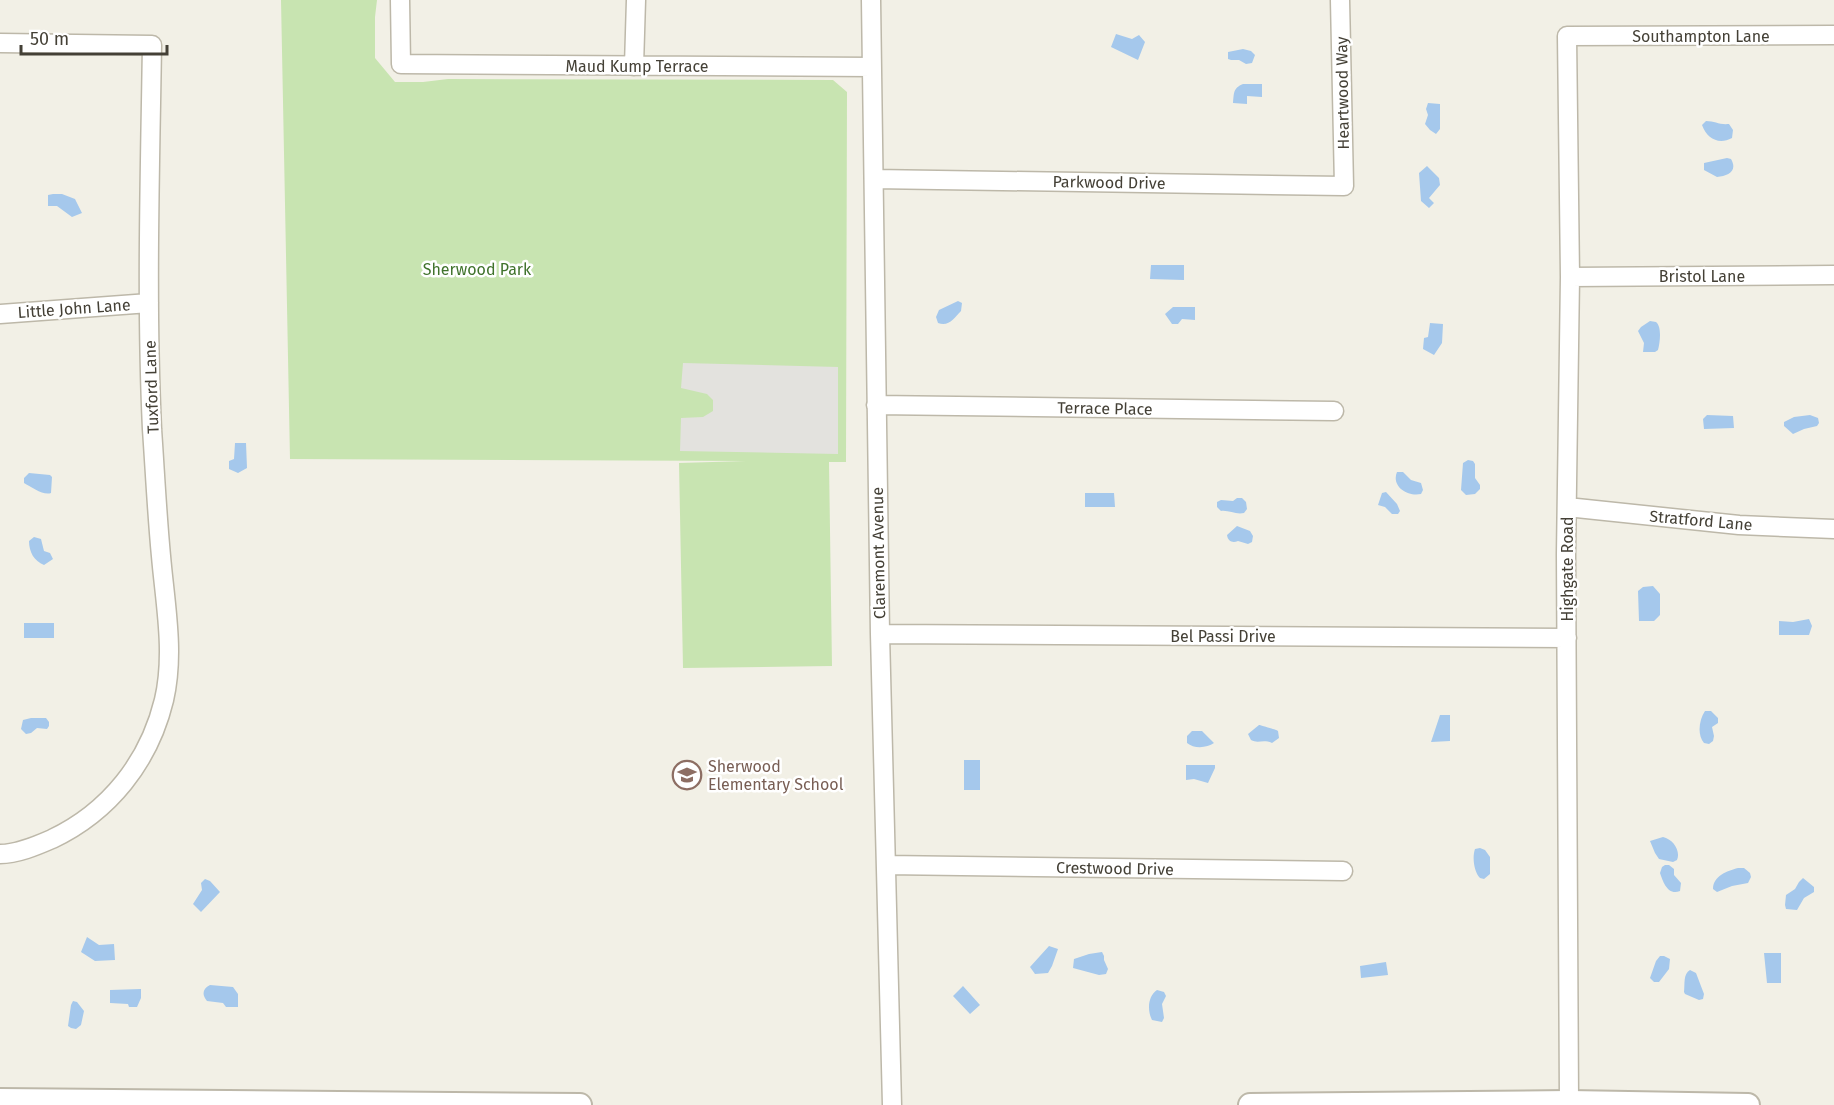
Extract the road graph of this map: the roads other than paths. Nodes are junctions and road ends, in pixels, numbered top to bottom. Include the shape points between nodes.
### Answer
1 (400, 0) edge
2 (636, 0) edge
3 (871, 0) edge
4 (1341, 0) edge
5 (1834, 35) edge
6 (1567, 36) joint
7 (0, 43) edge
8 (634, 66) junction
9 (872, 67) junction
10 (874, 179) junction
11 (1344, 186) joint
12 (1834, 275) edge
13 (1570, 277) junction
14 (149, 303) junction
15 (0, 314) edge
16 (876, 405) junction
17 (1334, 411) dead end
18 (1567, 507) junction
19 (1834, 529) edge
20 (880, 634) junction
21 (1567, 638) junction
22 (0, 854) edge
23 (886, 865) junction
24 (1343, 871) dead end
25 (0, 1100) edge
26 (1569, 1102) junction
27 (241, 1104) edge
28 (580, 1105) edge
29 (892, 1105) edge
30 (1250, 1105) edge
31 (1748, 1105) edge

1 - 8 street, Maud Kump Terrace via 402,64
2 - 8 street
3 - 9 street, Claremont Avenue
4 - 11 street, Heartwood Way
5 - 6 street, Southampton Lane
6 - 13 street, Highgate Road
7 - 14 street, Tuxford Lane via 152,45
8 - 9 street, Maud Kump Terrace
9 - 10 street, Claremont Avenue
10 - 11 street, Parkwood Drive
10 - 16 street, Claremont Avenue
12 - 13 street, Bristol Lane
13 - 18 street, Highgate Road
14 - 15 street, Little John Lane
14 - 22 street, Tuxford Lane via 157,514 169,637 169,668 157,726 131,776 87,819 41,844
16 - 17 street, Terrace Place
16 - 20 street, Claremont Avenue
18 - 19 street, Stratford Lane via 1739,525
18 - 21 street, Highgate Road
20 - 21 street, Bel Passi Drive
20 - 23 street, Claremont Avenue
21 - 26 street, Highgate Road
23 - 24 street, Crestwood Drive
23 - 29 street, Claremont Avenue
25 - 27 street
26 - 30 street
26 - 31 street
27 - 28 street

